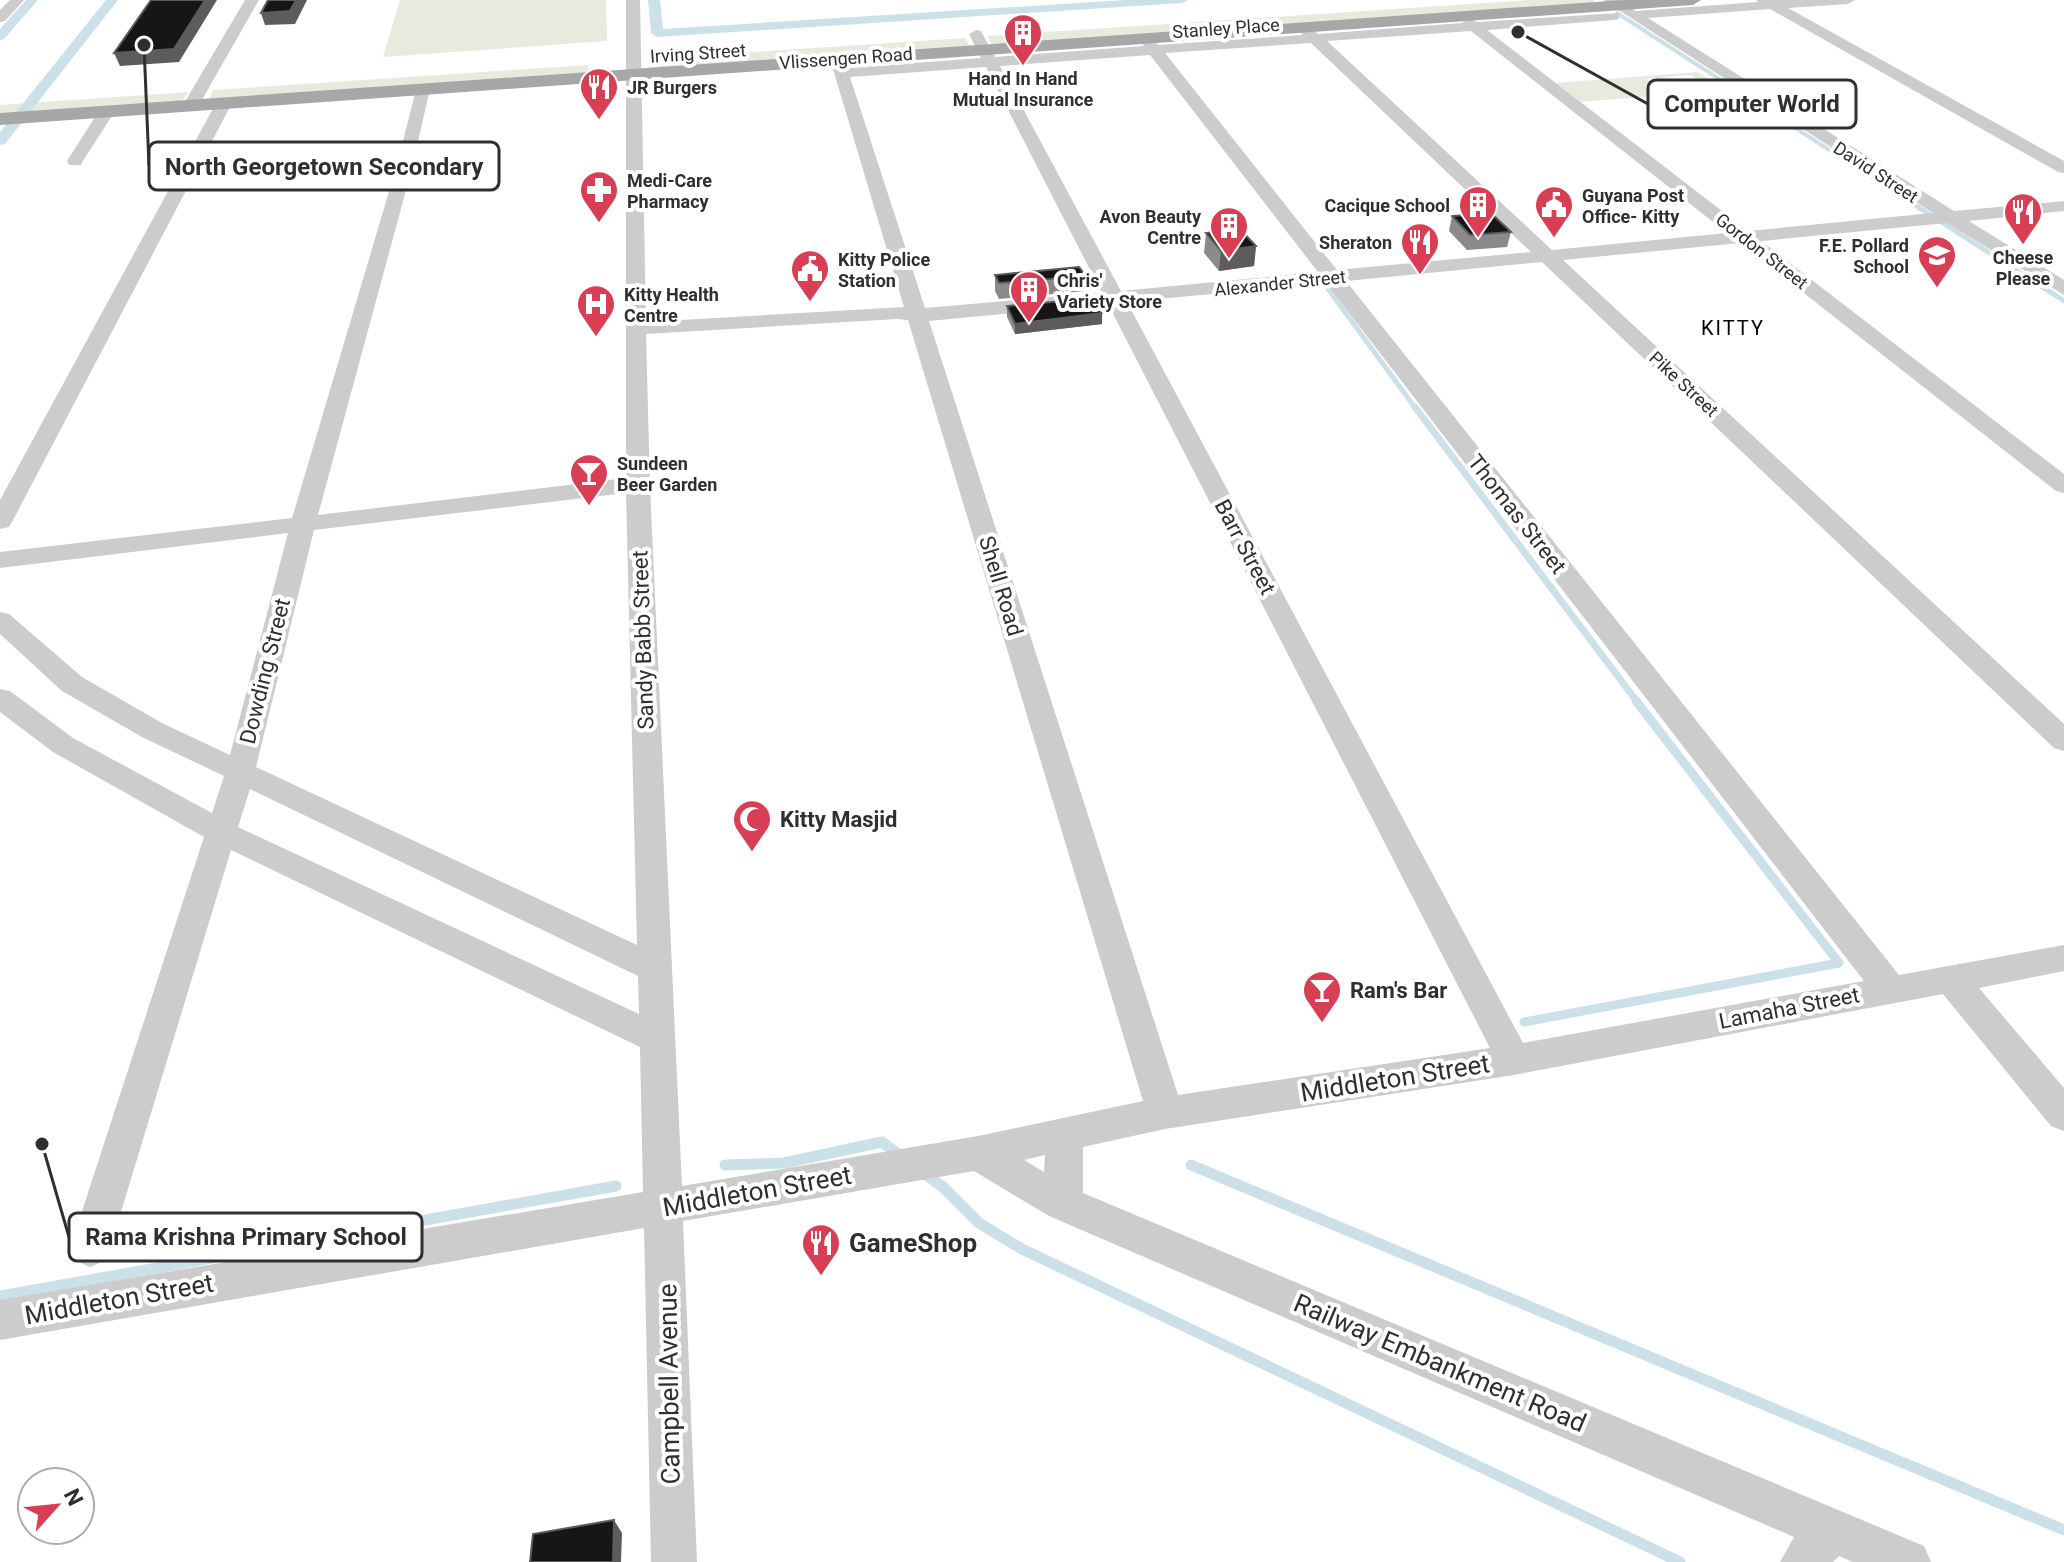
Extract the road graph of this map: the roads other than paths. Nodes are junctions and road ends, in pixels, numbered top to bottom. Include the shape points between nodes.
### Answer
1 (17, 0) edge
2 (252, 0) edge
3 (633, 0) edge
4 (1491, 0) edge
5 (1693, 0) edge
6 (1848, 0) edge
7 (1768, 3) edge
8 (1621, 9) edge
9 (0, 17) edge
10 (1468, 22) junction
11 (1310, 33) junction
12 (1150, 45) junction
13 (982, 48) junction
14 (635, 65) junction
15 (839, 66) junction
16 (394, 72) dead end
17 (423, 80) junction
18 (202, 87) junction
19 (224, 103) junction
20 (191, 105) junction
21 (107, 111) junction
22 (1, 113) edge
23 (75, 161) dead end
24 (2064, 168) edge
25 (2064, 206) edge
26 (1939, 218) junction
27 (1744, 237) junction
28 (1548, 256) junction
29 (1333, 278) junction
30 (2064, 289) edge
31 (1114, 299) junction
32 (917, 314) junction
33 (634, 329) junction
34 (638, 484) junction
35 (2064, 486) edge
36 (0, 522) edge
37 (303, 523) junction
38 (0, 560) edge
39 (0, 620) edge
40 (0, 698) edge
41 (2064, 741) edge
42 (240, 772) junction
43 (221, 832) junction
44 (2064, 958) edge
45 (654, 968) junction
46 (1951, 979) junction
47 (1890, 989) junction
48 (656, 1038) junction
49 (1514, 1060) junction
50 (1165, 1113) junction
51 (2064, 1115) edge
52 (1064, 1135) junction
53 (978, 1153) junction
54 (1063, 1203) junction
55 (665, 1207) junction
56 (90, 1248) dead end
57 (0, 1320) edge
58 (1817, 1545) edge
59 (674, 1562) edge
60 (1908, 1562) edge

1 - 9 street
2 - 18 street
3 - 14 street, Sandy Babb Street
4 - 13 main road, Irving Street
5 - 8 main road, Vlissengen Road
6 - 7 street
7 - 8 street
7 - 24 street
8 - 10 main road, Vlissengen Road
8 - 26 street, David Street
10 - 11 main road, Vlissengen Road
10 - 27 street, Gordon Street
11 - 12 main road, Vlissengen Road
11 - 28 street, Pike Street
12 - 13 main road, Vlissengen Road
12 - 29 street, Thomas Street
13 - 14 main road, Irving Street
13 - 15 main road, Vlissengen Road
13 - 31 street, Barr Street
14 - 15 main road, Vlissengen Road
14 - 17 main road, Vlissengen Road
14 - 33 street, Sandy Babb Street
15 - 32 street, Shell Road
16 - 18 main road
17 - 19 main road, Vlissengen Road
17 - 37 street, Dowding Street via 404,168
18 - 20 street
18 - 22 main road via 20,100
19 - 20 main road, Vlissengen Road
19 - 36 street
20 - 21 main road, Vlissengen Road
21 - 22 main road, Vlissengen Road via 34,117
21 - 23 street
25 - 26 street, Alexander Street
26 - 27 street, Alexander Street
26 - 30 street, David Street
27 - 28 street, Alexander Street
27 - 35 street, Gordon Street
28 - 29 street, Alexander Street
28 - 41 street, Pike Street
29 - 31 street, Alexander Street
29 - 47 street, Thomas Street
31 - 32 street, Alexander Street
31 - 49 street, Barr Street
32 - 33 street, Alexander Street
32 - 50 street, Shell Road
33 - 34 street, Sandy Babb Street
34 - 37 street
34 - 45 street, Sandy Babb Street
37 - 38 street
37 - 42 street, Dowding Street
39 - 42 street via 72,684
40 - 43 street via 63,745
42 - 43 street, Dowding Street
42 - 45 street
43 - 48 street
43 - 56 street, Dowding Street
44 - 46 street, Lamaha Street
45 - 48 street, Sandy Babb Street
46 - 47 street, Lamaha Street
46 - 51 street
47 - 49 street, Lamaha Street
48 - 55 street, Sandy Babb Street
49 - 50 street, Middleton Street
50 - 52 street, Middleton Street
52 - 53 street, Middleton Street
52 - 54 street
53 - 54 street, Railway Embankment Road
53 - 55 street, Middleton Street
54 - 58 street, Railway Embankment Road
55 - 57 street, Middleton Street
55 - 59 street, Campbell Avenue
58 - 60 street, Railway Embankment Road

